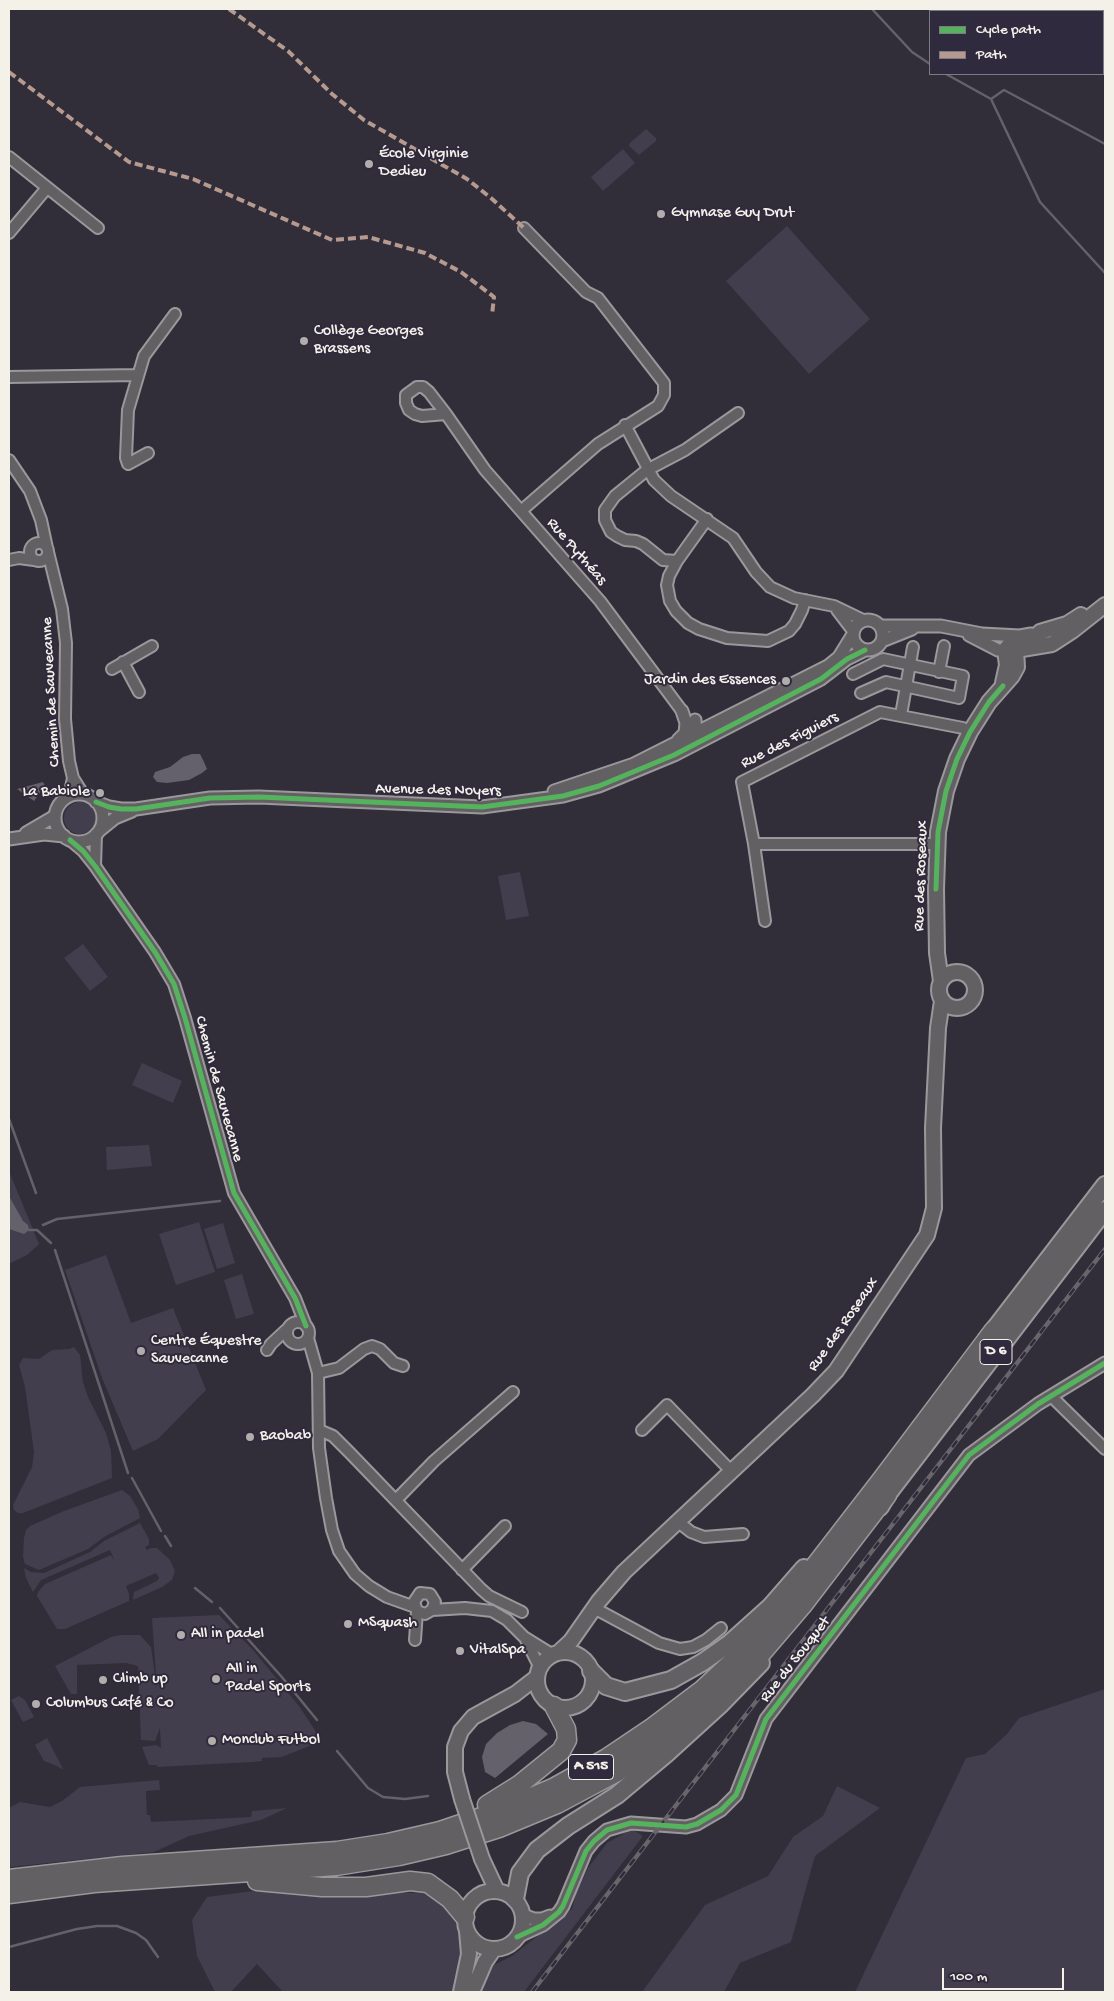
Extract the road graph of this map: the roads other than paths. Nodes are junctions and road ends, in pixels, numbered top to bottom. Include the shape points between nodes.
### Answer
1 (9, 157) edge
2 (46, 189) junction
3 (98, 228) dead end
4 (524, 228) dead end
5 (9, 233) edge
6 (175, 314) dead end
7 (137, 375) junction
8 (9, 376) edge
9 (738, 413) dead end
10 (446, 414) junction
11 (625, 425) junction
12 (148, 453) dead end
13 (9, 460) edge
14 (647, 470) junction
15 (521, 512) junction
16 (707, 519) junction
17 (42, 527) junction
18 (48, 550) junction
19 (35, 554) junction
20 (14, 559) edge
21 (677, 561) junction
22 (54, 575) junction
23 (805, 600) junction
24 (1105, 600) edge
25 (1105, 605) edge
26 (834, 606) junction
27 (863, 620) junction
28 (881, 626) junction
29 (918, 626) junction
30 (956, 628) junction
31 (1040, 632) junction
32 (852, 634) junction
33 (1001, 635) junction
34 (882, 641) junction
35 (152, 646) dead end
36 (944, 646) dead end
37 (913, 648) dead end
38 (1012, 648) junction
39 (865, 650) junction
40 (124, 662) junction
41 (910, 666) junction
42 (112, 669) dead end
43 (939, 672) junction
44 (853, 674) dead end
45 (906, 687) junction
46 (139, 692) dead end
47 (861, 693) dead end
48 (682, 711) junction
49 (901, 715) junction
50 (695, 720) junction
51 (714, 725) junction
52 (970, 732) junction
53 (696, 734) junction
54 (674, 750) junction
55 (73, 778) junction
56 (83, 794) junction
57 (69, 796) junction
58 (96, 802) junction
59 (136, 809) junction
60 (55, 816) junction
61 (97, 833) junction
62 (67, 838) junction
63 (11, 839) edge
64 (754, 844) junction
65 (937, 844) junction
66 (95, 866) junction
67 (765, 921) dead end
68 (946, 977) junction
69 (946, 1004) junction
70 (1105, 1185) edge
71 (1105, 1210) edge
72 (295, 1298) junction
73 (306, 1326) junction
74 (287, 1328) junction
75 (994, 1330) junction
76 (308, 1338) junction
77 (295, 1344) junction
78 (1105, 1363) edge
79 (403, 1366) dead end
80 (316, 1370) junction
81 (513, 1392) dead end
82 (1052, 1396) junction
83 (319, 1430) junction
84 (642, 1430) dead end
85 (1105, 1449) edge
86 (731, 1471) junction
87 (887, 1495) junction
88 (396, 1500) junction
89 (677, 1521) junction
90 (506, 1526) dead end
91 (743, 1534) dead end
92 (462, 1570) junction
93 (387, 1596) junction
94 (416, 1596) junction
95 (433, 1598) junction
96 (465, 1608) junction
97 (594, 1608) junction
98 (416, 1609) junction
99 (431, 1611) junction
100 (522, 1612) dead end
101 (583, 1623) junction
102 (721, 1628) dead end
103 (524, 1637) junction
104 (556, 1654) junction
105 (587, 1665) junction
106 (538, 1672) junction
107 (516, 1694) junction
108 (541, 1694) junction
109 (554, 1706) junction
110 (270, 1856) junction
111 (482, 1859) junction
112 (9, 1879) edge
113 (94, 1883) junction
114 (497, 1891) junction
115 (9, 1894) edge
116 (480, 1894) junction
117 (515, 1900) junction
118 (559, 1912) junction
119 (523, 1915) junction
120 (466, 1924) junction
121 (517, 1937) junction
122 (494, 1949) junction
123 (461, 1992) edge
124 (472, 1992) edge

1 - 2 street
2 - 3 street
2 - 5 street
4 - 11 street via 586,292 598,298 664,383 664,395 658,406
6 - 7 street via 144,356
7 - 8 street
7 - 12 street via 128,410 128,464
9 - 14 street via 686,450
10 - 10 street, Rue Pythéas via 415,414 409,410 406,395 421,382
10 - 15 street, Rue Pythéas via 485,470
11 - 14 street
11 - 15 street via 591,450
13 - 17 street, Chemin de Sauvecanne via 30,490
14 - 16 street via 660,487
14 - 21 street via 609,503 605,520 617,536 643,544 663,560
15 - 48 street, Rue Pythéas via 600,601
16 - 21 street
16 - 23 street via 733,538 770,587
17 - 18 street, Chemin de Sauvecanne
17 - 19 street
18 - 19 street via 43,560
18 - 19 street via 40,543
18 - 22 street, Chemin de Sauvecanne
19 - 20 street
19 - 22 street
21 - 23 street via 667,585 670,601 688,623 713,634 768,641 789,631
22 - 55 street, Chemin de Sauvecanne via 66,643 65,719
23 - 26 street
24 - 31 main road via 1067,624
25 - 38 main road via 1052,644
26 - 27 street
26 - 32 street
27 - 28 street via 873,620
27 - 32 street
28 - 29 street
28 - 34 street
29 - 30 street
29 - 34 street
30 - 33 street
30 - 38 street via 998,650
31 - 33 street
31 - 38 main road via 1033,639
32 - 39 street via 856,646
32 - 51 street, Avenue des Noyers via 839,657 828,666
33 - 38 street
34 - 39 street via 875,648
35 - 40 street
36 - 43 street
37 - 41 street
38 - 52 main road, Rue des Roseaux via 1017,667
39 - 54 street, Avenue des Noyers via 821,679
40 - 42 street
40 - 46 street
41 - 43 street
41 - 44 street via 883,658
41 - 45 street
43 - 45 street via 963,676 959,698
45 - 47 street via 886,682
45 - 49 street
48 - 50 street
48 - 54 street via 685,733
49 - 52 street, Rue des Figuiers
49 - 64 street, Rue des Figuiers via 880,712 742,782
50 - 51 street
50 - 53 street
51 - 53 street, Avenue des Noyers
52 - 65 main road, Rue des Roseaux via 946,791
53 - 54 street, Avenue des Noyers
54 - 59 street, Avenue des Noyers via 560,789 524,797 447,805 210,798
55 - 56 street, Chemin de Sauvecanne
55 - 57 street, Chemin de Sauvecanne
56 - 57 street
56 - 58 street
57 - 60 street via 59,804
58 - 59 street, Avenue des Noyers via 109,807
58 - 61 street via 103,820
59 - 61 street, Avenue des Noyers via 115,818
60 - 62 street via 56,824
60 - 63 street
61 - 62 street via 84,841
61 - 66 street
62 - 63 street via 44,834
62 - 66 street, Chemin de Sauvecanne
64 - 65 street
64 - 67 street
65 - 68 main road, Rue des Roseaux via 937,954
66 - 72 street, Chemin de Sauvecanne via 156,952 174,984 234,1193
68 - 69 main road, Rue des Roseaux via 939,991
68 - 69 main road, Rue des Roseaux via 963,973 974,987 968,1003 957,1008
69 - 86 main road, Rue des Roseaux via 939,1018 933,1128 934,1208 927,1235 836,1371
70 - 75 highway, D 6
71 - 87 highway, D 6
72 - 73 street, Chemin de Sauvecanne
72 - 74 street via 292,1319
73 - 74 street via 297,1322
73 - 76 street
74 - 77 street via 286,1335
74 - 77 street via 268,1350 277,1344
75 - 105 highway via 847,1517 770,1607 730,1643 671,1680 625,1692 606,1686
75 - 110 highway, A 515 via 787,1602 747,1648 702,1690 653,1727 607,1758 553,1788 440,1831 388,1843
76 - 77 street
76 - 80 street
77 - 80 street
78 - 82 street, Rue du Souquet
79 - 80 street via 372,1346 364,1348 339,1368
80 - 83 street
81 - 88 street via 434,1461
82 - 85 street
82 - 118 street, Rue du Souquet via 969,1455 766,1718 736,1795 708,1819 686,1827 631,1823 607,1830 586,1851
83 - 88 street via 333,1436
83 - 93 street via 318,1448 326,1498 339,1550 355,1574
84 - 86 street via 667,1405
86 - 89 main road, Rue des Roseaux
87 - 113 highway, A 515 via 761,1654 663,1740 619,1771 557,1804 499,1828 399,1856 326,1867
87 - 117 highway via 854,1550 772,1652 666,1754 616,1795 537,1850 520,1873
88 - 92 street
89 - 91 street via 704,1537
89 - 97 main road, Rue des Roseaux via 624,1572
90 - 92 street
92 - 100 street via 489,1596
93 - 94 street
93 - 98 street
94 - 95 street via 425,1593
94 - 98 street
95 - 96 street
95 - 99 street via 435,1602
96 - 99 street
96 - 103 street via 498,1613
97 - 101 main road, Rue des Roseaux
97 - 102 street via 659,1643 680,1649 693,1647
98 - 99 street via 425,1614
98 - 99 street via 415,1640
101 - 104 main road, Rue des Roseaux via 571,1641
101 - 105 main road
103 - 104 street
103 - 106 street
104 - 105 main road via 575,1654
104 - 106 main road via 545,1660
105 - 109 main road via 593,1680 587,1697 572,1707
106 - 107 main road
106 - 108 main road
107 - 108 main road
107 - 111 main road, bridge via 474,1717 461,1732 455,1747 455,1772
108 - 109 main road
109 - 110 highway via 566,1728 565,1746 544,1766 482,1808 406,1832
110 - 112 highway, A 515 via 122,1866
111 - 114 main road
111 - 116 main road
113 - 115 highway, A 515
113 - 120 highway via 257,1881 366,1887 419,1881 440,1890 454,1902
114 - 116 main road
114 - 117 main road
116 - 120 main road via 467,1908
117 - 119 main road
118 - 119 street via 542,1919
118 - 121 street, Rue du Souquet via 543,1926
119 - 121 main road
120 - 122 main road via 477,1944
120 - 123 main road via 469,1954
121 - 122 main road via 511,1943
122 - 124 main road

